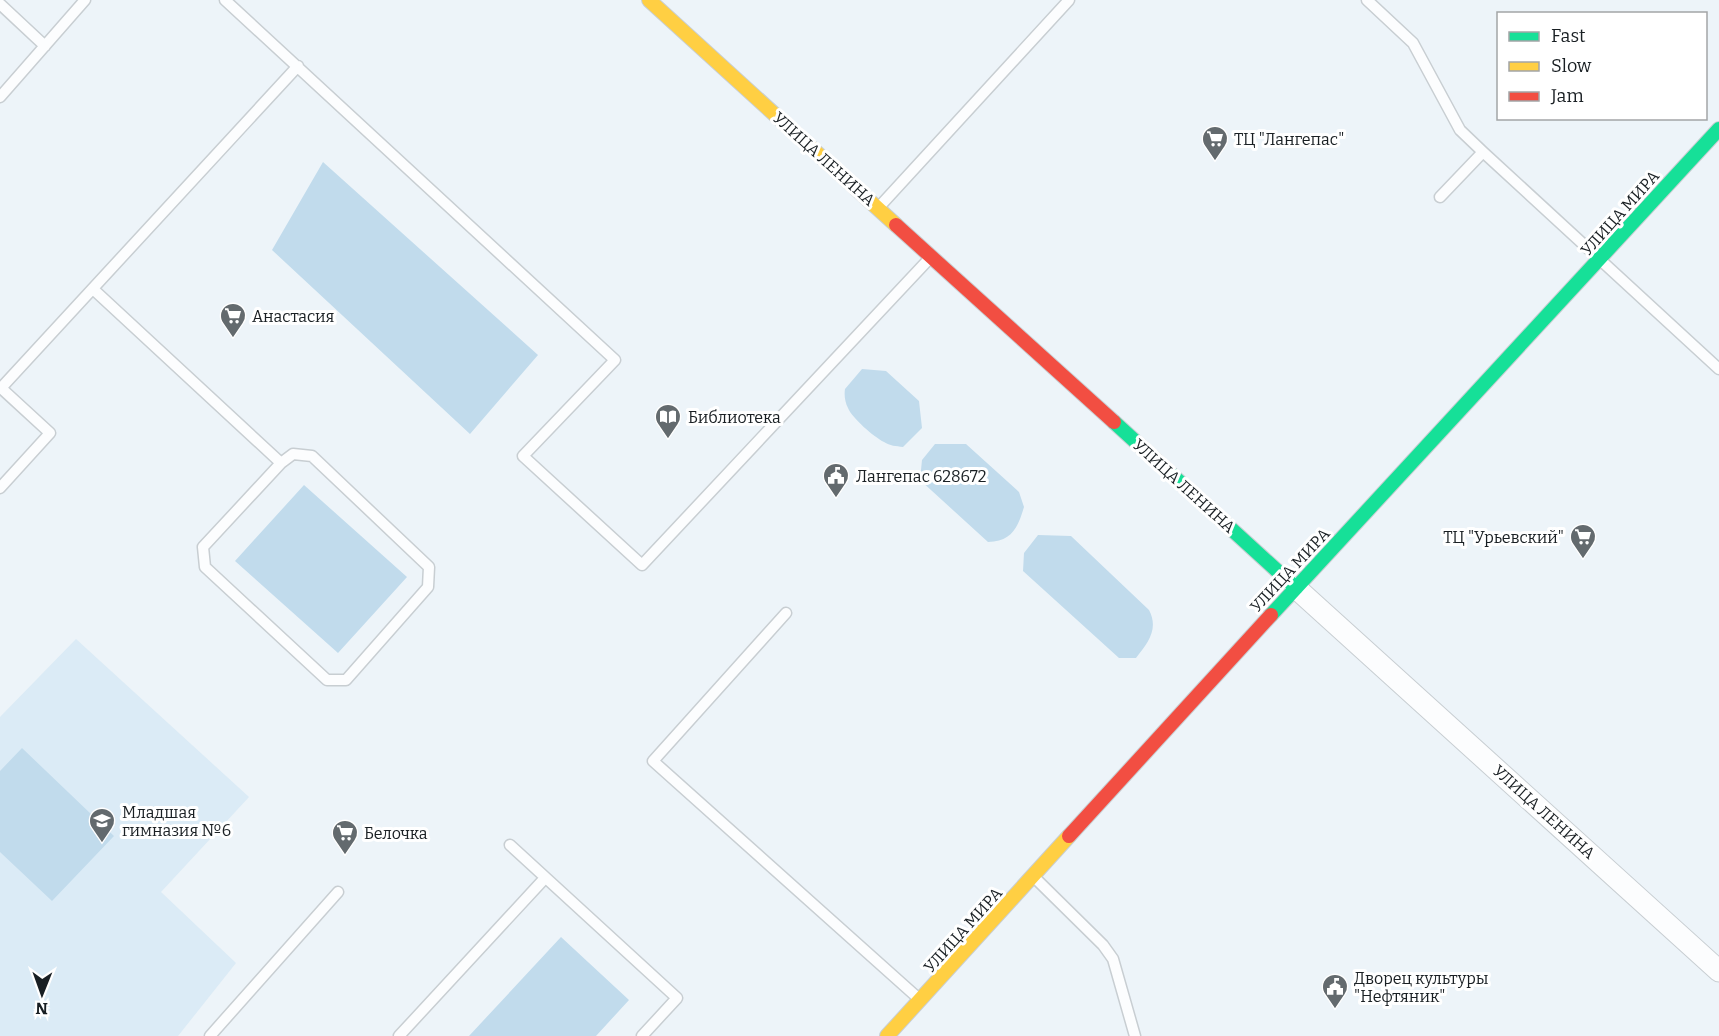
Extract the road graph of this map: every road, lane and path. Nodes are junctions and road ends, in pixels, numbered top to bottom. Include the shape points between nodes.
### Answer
1 (85, 0) edge
2 (225, 0) edge
3 (649, 0) edge
4 (1069, 0) edge
5 (1367, 0) edge
6 (0, 4) edge
7 (45, 46) junction
8 (298, 66) junction
9 (0, 97) edge
10 (1719, 129) edge
11 (1483, 152) junction
12 (1440, 197) dead end
13 (878, 209) junction
14 (931, 257) junction
15 (1600, 259) junction
16 (93, 289) junction
17 (1719, 369) edge
18 (0, 388) edge
19 (281, 464) junction
20 (0, 488) edge
21 (1296, 588) junction
22 (786, 613) dead end
23 (510, 845) dead end
24 (1033, 876) junction
25 (545, 878) junction
26 (338, 892) dead end
27 (1719, 971) edge
28 (920, 1000) junction
29 (210, 1036) edge
30 (399, 1036) edge
31 (642, 1036) edge
32 (887, 1036) edge
33 (1135, 1036) edge

1 - 7 lane
2 - 8 lane
3 - 13 street, УЛИЦА ЛЕНИНА
4 - 13 lane
5 - 11 lane via 1413,43 1460,130
6 - 7 lane
7 - 9 lane
8 - 14 lane via 615,360 523,456 642,565
8 - 16 lane
10 - 15 street, УЛИЦА МИРА
11 - 12 lane
11 - 15 lane
13 - 14 street, УЛИЦА ЛЕНИНА
14 - 21 street, УЛИЦА ЛЕНИНА
15 - 17 lane
15 - 21 street, УЛИЦА МИРА
16 - 18 lane
16 - 19 lane
18 - 20 lane via 50,433
19 - 19 lane via 293,454 312,456 429,567 428,586 346,680 327,680 205,567 203,547
21 - 24 street, УЛИЦА МИРА
21 - 27 street, УЛИЦА ЛЕНИНА
22 - 28 lane via 653,761
23 - 25 lane
24 - 28 street, УЛИЦА МИРА
24 - 33 lane via 1104,945 1113,959
25 - 30 lane
25 - 31 lane via 677,998
26 - 29 lane
28 - 32 street, УЛИЦА МИРА

